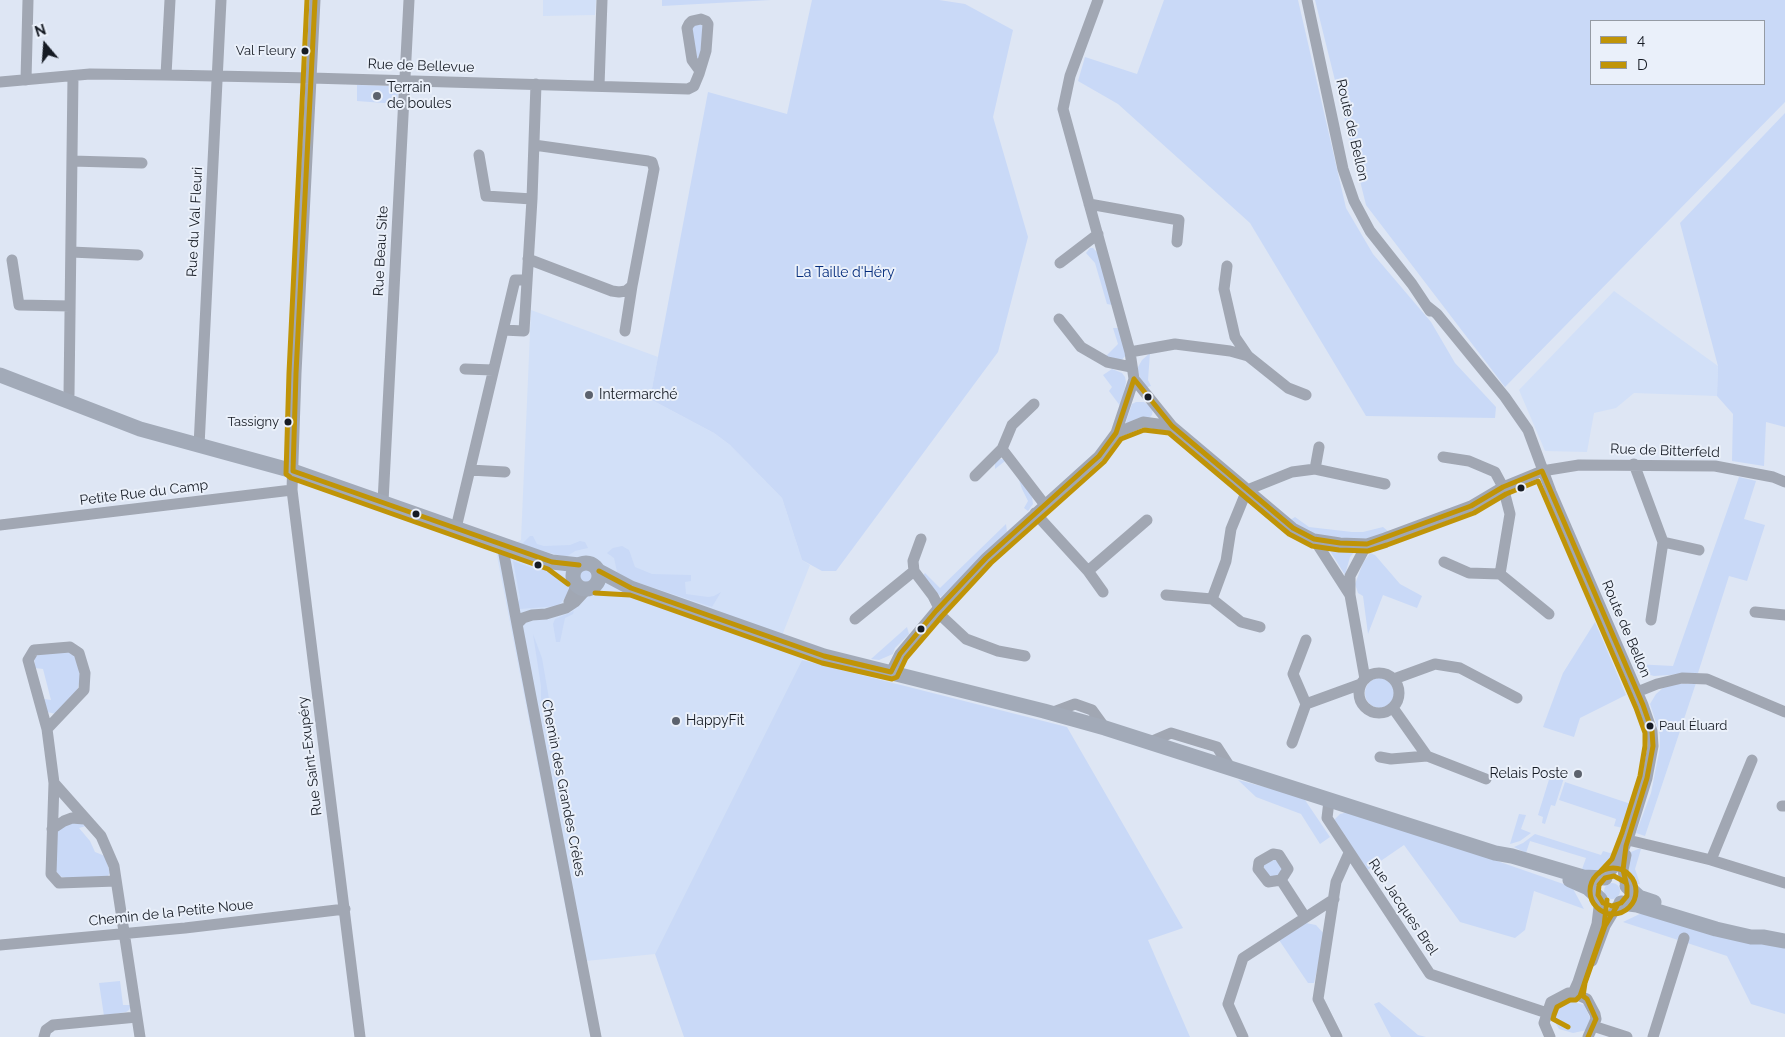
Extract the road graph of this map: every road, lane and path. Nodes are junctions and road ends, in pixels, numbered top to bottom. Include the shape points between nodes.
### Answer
1 (28, 0) edge
2 (170, 0) edge
3 (221, 0) edge
4 (315, 0) edge
5 (408, 0) edge
6 (602, 0) edge
7 (1098, 0) edge
8 (1307, 0) edge
9 (700, 71) dead end
10 (166, 75) junction
11 (73, 76) junction
12 (218, 77) junction
13 (311, 78) junction
14 (26, 80) junction
15 (405, 80) junction
16 (0, 82) edge
17 (536, 84) junction
18 (599, 86) junction
19 (534, 145) junction
20 (479, 156) dead end
21 (72, 161) junction
22 (142, 163) dead end
23 (532, 199) junction
24 (1090, 204) junction
25 (1098, 234) junction
26 (1177, 242) dead end
27 (71, 252) junction
28 (138, 255) dead end
29 (528, 259) junction
30 (12, 260) dead end
31 (1060, 263) dead end
32 (1227, 266) dead end
33 (527, 280) junction
34 (632, 286) junction
35 (70, 306) junction
36 (1059, 319) dead end
37 (503, 330) junction
38 (624, 331) dead end
39 (1235, 337) junction
40 (1230, 351) junction
41 (1130, 352) junction
42 (1248, 356) junction
43 (1131, 367) junction
44 (465, 369) dead end
45 (494, 370) junction
46 (0, 375) edge
47 (1134, 379) junction
48 (1306, 395) dead end
49 (67, 401) junction
50 (1034, 404) dead end
51 (1172, 426) junction
52 (1116, 433) junction
53 (199, 446) junction
54 (1319, 447) dead end
55 (1002, 449) junction
56 (1444, 457) dead end
57 (1634, 464) junction
58 (1315, 469) junction
59 (470, 470) junction
60 (293, 471) junction
61 (1542, 471) junction
62 (505, 472) dead end
63 (976, 476) dead end
64 (1785, 482) edge
65 (1385, 484) dead end
66 (1503, 487) junction
67 (292, 490) junction
68 (1247, 490) junction
69 (383, 502) junction
70 (1044, 505) junction
71 (1035, 513) junction
72 (1147, 520) dead end
73 (0, 525) edge
74 (456, 528) junction
75 (922, 540) dead end
76 (1314, 540) junction
77 (1663, 542) junction
78 (1367, 544) junction
79 (504, 545) junction
80 (1699, 550) dead end
81 (1444, 562) dead end
82 (914, 571) junction
83 (1088, 571) junction
84 (1500, 574) junction
85 (585, 579) junction
86 (1103, 592) dead end
87 (1166, 595) dead end
88 (1350, 595) junction
89 (1212, 599) junction
90 (937, 610) junction
91 (1755, 612) dead end
92 (1549, 614) dead end
93 (1785, 615) edge
94 (855, 619) dead end
95 (1651, 620) dead end
96 (516, 624) junction
97 (1260, 627) dead end
98 (1306, 640) dead end
99 (1025, 656) dead end
100 (891, 672) junction
101 (1394, 679) junction
102 (1363, 682) junction
103 (1637, 692) junction
104 (1517, 698) dead end
105 (1306, 704) junction
106 (1394, 708) junction
107 (1785, 712) edge
108 (47, 729) junction
109 (1292, 743) dead end
110 (1427, 756) junction
111 (1380, 757) dead end
112 (1752, 760) dead end
113 (1486, 779) dead end
114 (54, 783) junction
115 (1329, 801) junction
116 (84, 819) junction
117 (52, 829) junction
118 (1627, 843) junction
119 (1349, 853) junction
120 (1495, 853) junction
121 (1711, 860) junction
122 (1605, 878) junction
123 (1281, 880) dead end
124 (116, 881) junction
125 (1785, 883) edge
126 (1626, 884) junction
127 (1334, 899) junction
128 (1600, 899) junction
129 (1619, 904) junction
130 (344, 909) junction
131 (1305, 917) junction
132 (124, 934) junction
133 (1763, 937) junction
134 (1684, 938) dead end
135 (1785, 941) edge
136 (0, 945) edge
137 (1578, 995) junction
138 (1547, 1013) junction
139 (137, 1017) junction
140 (1593, 1026) junction
141 (44, 1037) edge
142 (140, 1037) edge
143 (360, 1037) edge
144 (596, 1037) edge
145 (1243, 1037) edge
146 (1338, 1037) edge
147 (1550, 1037) edge
148 (1588, 1037) edge
149 (1626, 1037) edge
150 (1653, 1037) edge

1 - 14 street
2 - 10 street
3 - 12 street, Rue du Val Fleuri
4 - 13 street, Rue Saint-Exupéry
5 - 15 street, Rue Beau Site
6 - 18 street
7 - 24 street via 1070,76 1063,109
8 - 61 street, Route de Bellon via 1354,200 1370,231 1412,284 1433,317 1528,430
9 - 18 street, Rue de Bellevue via 694,86 688,89
10 - 11 street, Rue de Bellevue
10 - 12 street, Rue de Bellevue
11 - 14 street, Rue de Bellevue
11 - 21 street
12 - 13 street, Rue de Bellevue
12 - 53 street, Rue du Val Fleuri
13 - 15 street, Rue de Bellevue
13 - 60 street, Rue Saint-Exupéry
14 - 16 street, Rue de Bellevue
15 - 17 street, Rue de Bellevue
15 - 69 street, Rue Beau Site
17 - 18 street, Rue de Bellevue
17 - 19 street
19 - 23 street
19 - 34 street via 652,162 654,169
20 - 23 street via 486,196
21 - 22 street
21 - 27 street
23 - 29 street
24 - 25 street
24 - 26 street via 1179,220
25 - 31 street
25 - 41 street
27 - 28 street
27 - 35 street
29 - 33 street
29 - 34 street via 612,291 626,291
30 - 35 street via 20,305
32 - 39 street via 1224,289
33 - 37 street via 515,280
33 - 37 street via 524,331
34 - 38 street
35 - 49 street
36 - 43 street via 1081,347 1107,362
37 - 45 street
39 - 40 street
39 - 42 street
40 - 41 street via 1175,344
40 - 42 street
41 - 43 street
42 - 48 street via 1288,388
43 - 47 street
44 - 45 street
45 - 59 street
46 - 49 main road
47 - 51 street
47 - 52 street
49 - 53 main road via 140,429
50 - 55 street via 1012,425
51 - 52 street via 1142,422
51 - 68 street
52 - 70 street via 1099,456
53 - 60 main road
54 - 58 street
55 - 63 street
55 - 70 street
56 - 66 street via 1470,461 1495,472
57 - 61 street, Rue de Bitterfeld via 1579,464
57 - 64 street, Rue de Bitterfeld via 1716,466
57 - 77 street
58 - 65 street
58 - 68 street via 1292,472
59 - 62 street
59 - 74 street
60 - 67 street, Rue Saint-Exupéry
60 - 69 main road
61 - 66 street, Rue de Bitterfeld
61 - 103 street, Route de Bellon
66 - 78 street, Rue de Bitterfeld via 1471,506
66 - 84 street via 1510,514
67 - 73 street, Petite Rue du Camp
67 - 130 street, Rue Saint-Exupéry
68 - 76 street via 1292,528
68 - 89 street via 1231,529 1226,561
69 - 74 main road
70 - 71 street
71 - 83 street
71 - 90 street
72 - 83 street
74 - 79 main road
75 - 82 street via 913,561
76 - 78 street
76 - 88 street
77 - 80 street
77 - 95 street
78 - 88 street via 1350,576
79 - 85 main road via 552,562
79 - 96 street, Chemin des Grandes Crêles
81 - 84 street via 1469,573
82 - 90 street via 933,596
82 - 94 street
83 - 86 street
84 - 92 street
85 - 96 street via 575,602 566,608 532,614
85 - 100 main road via 631,588 824,656
87 - 89 street
88 - 102 street
89 - 97 street via 1241,622
90 - 99 street via 966,639 998,651
90 - 100 street via 900,654
91 - 93 street
96 - 144 street, Chemin des Grandes Crêles
98 - 105 street via 1293,674
100 - 115 main road via 1105,728
101 - 102 street via 1378,673
101 - 104 street via 1435,664 1460,668
101 - 106 street via 1400,697
102 - 105 street
102 - 106 street via 1359,698 1367,710 1381,714
103 - 107 street via 1682,678 1707,679
103 - 118 street, Route de Bellon via 1654,746
105 - 109 street
106 - 110 street
108 - 108 street via 84,690 85,673 78,653 70,647 34,650 28,660
108 - 114 street
110 - 111 street
110 - 113 street
112 - 121 street
114 - 116 street
114 - 117 street
115 - 119 street, Rue Jacques Brel via 1326,818
115 - 120 main road
116 - 117 street via 72,818
116 - 124 street via 101,836 114,866
117 - 124 street via 51,874 59,883
118 - 121 street
118 - 122 street, Route de Bellon via 1618,863
118 - 126 street, Route de Bellon via 1623,870
119 - 127 street via 1336,882
119 - 138 street, Rue Jacques Brel via 1430,974
120 - 122 main road via 1582,877
120 - 128 main road via 1581,884
121 - 125 street
122 - 126 main road via 1622,878
122 - 128 main road via 1599,885
123 - 131 street
124 - 132 street
126 - 129 main road via 1627,896
126 - 133 main road via 1639,897
127 - 131 street
127 - 146 street via 1318,999
128 - 129 main road via 1607,905
128 - 137 street via 1597,924 1578,982
129 - 133 main road via 1637,905 1716,929
129 - 137 street via 1605,926
130 - 132 street, Chemin de la Petite Noue
130 - 143 street, Rue Saint-Exupéry
131 - 145 street via 1243,958 1228,1004
132 - 136 street, Chemin de la Petite Noue
132 - 139 street
133 - 135 main road
134 - 150 street
137 - 138 street via 1568,994 1551,1002
137 - 140 street via 1586,998 1595,1014
138 - 147 street via 1544,1023
139 - 141 street via 53,1025 46,1030
139 - 142 street
140 - 148 street
140 - 149 street

